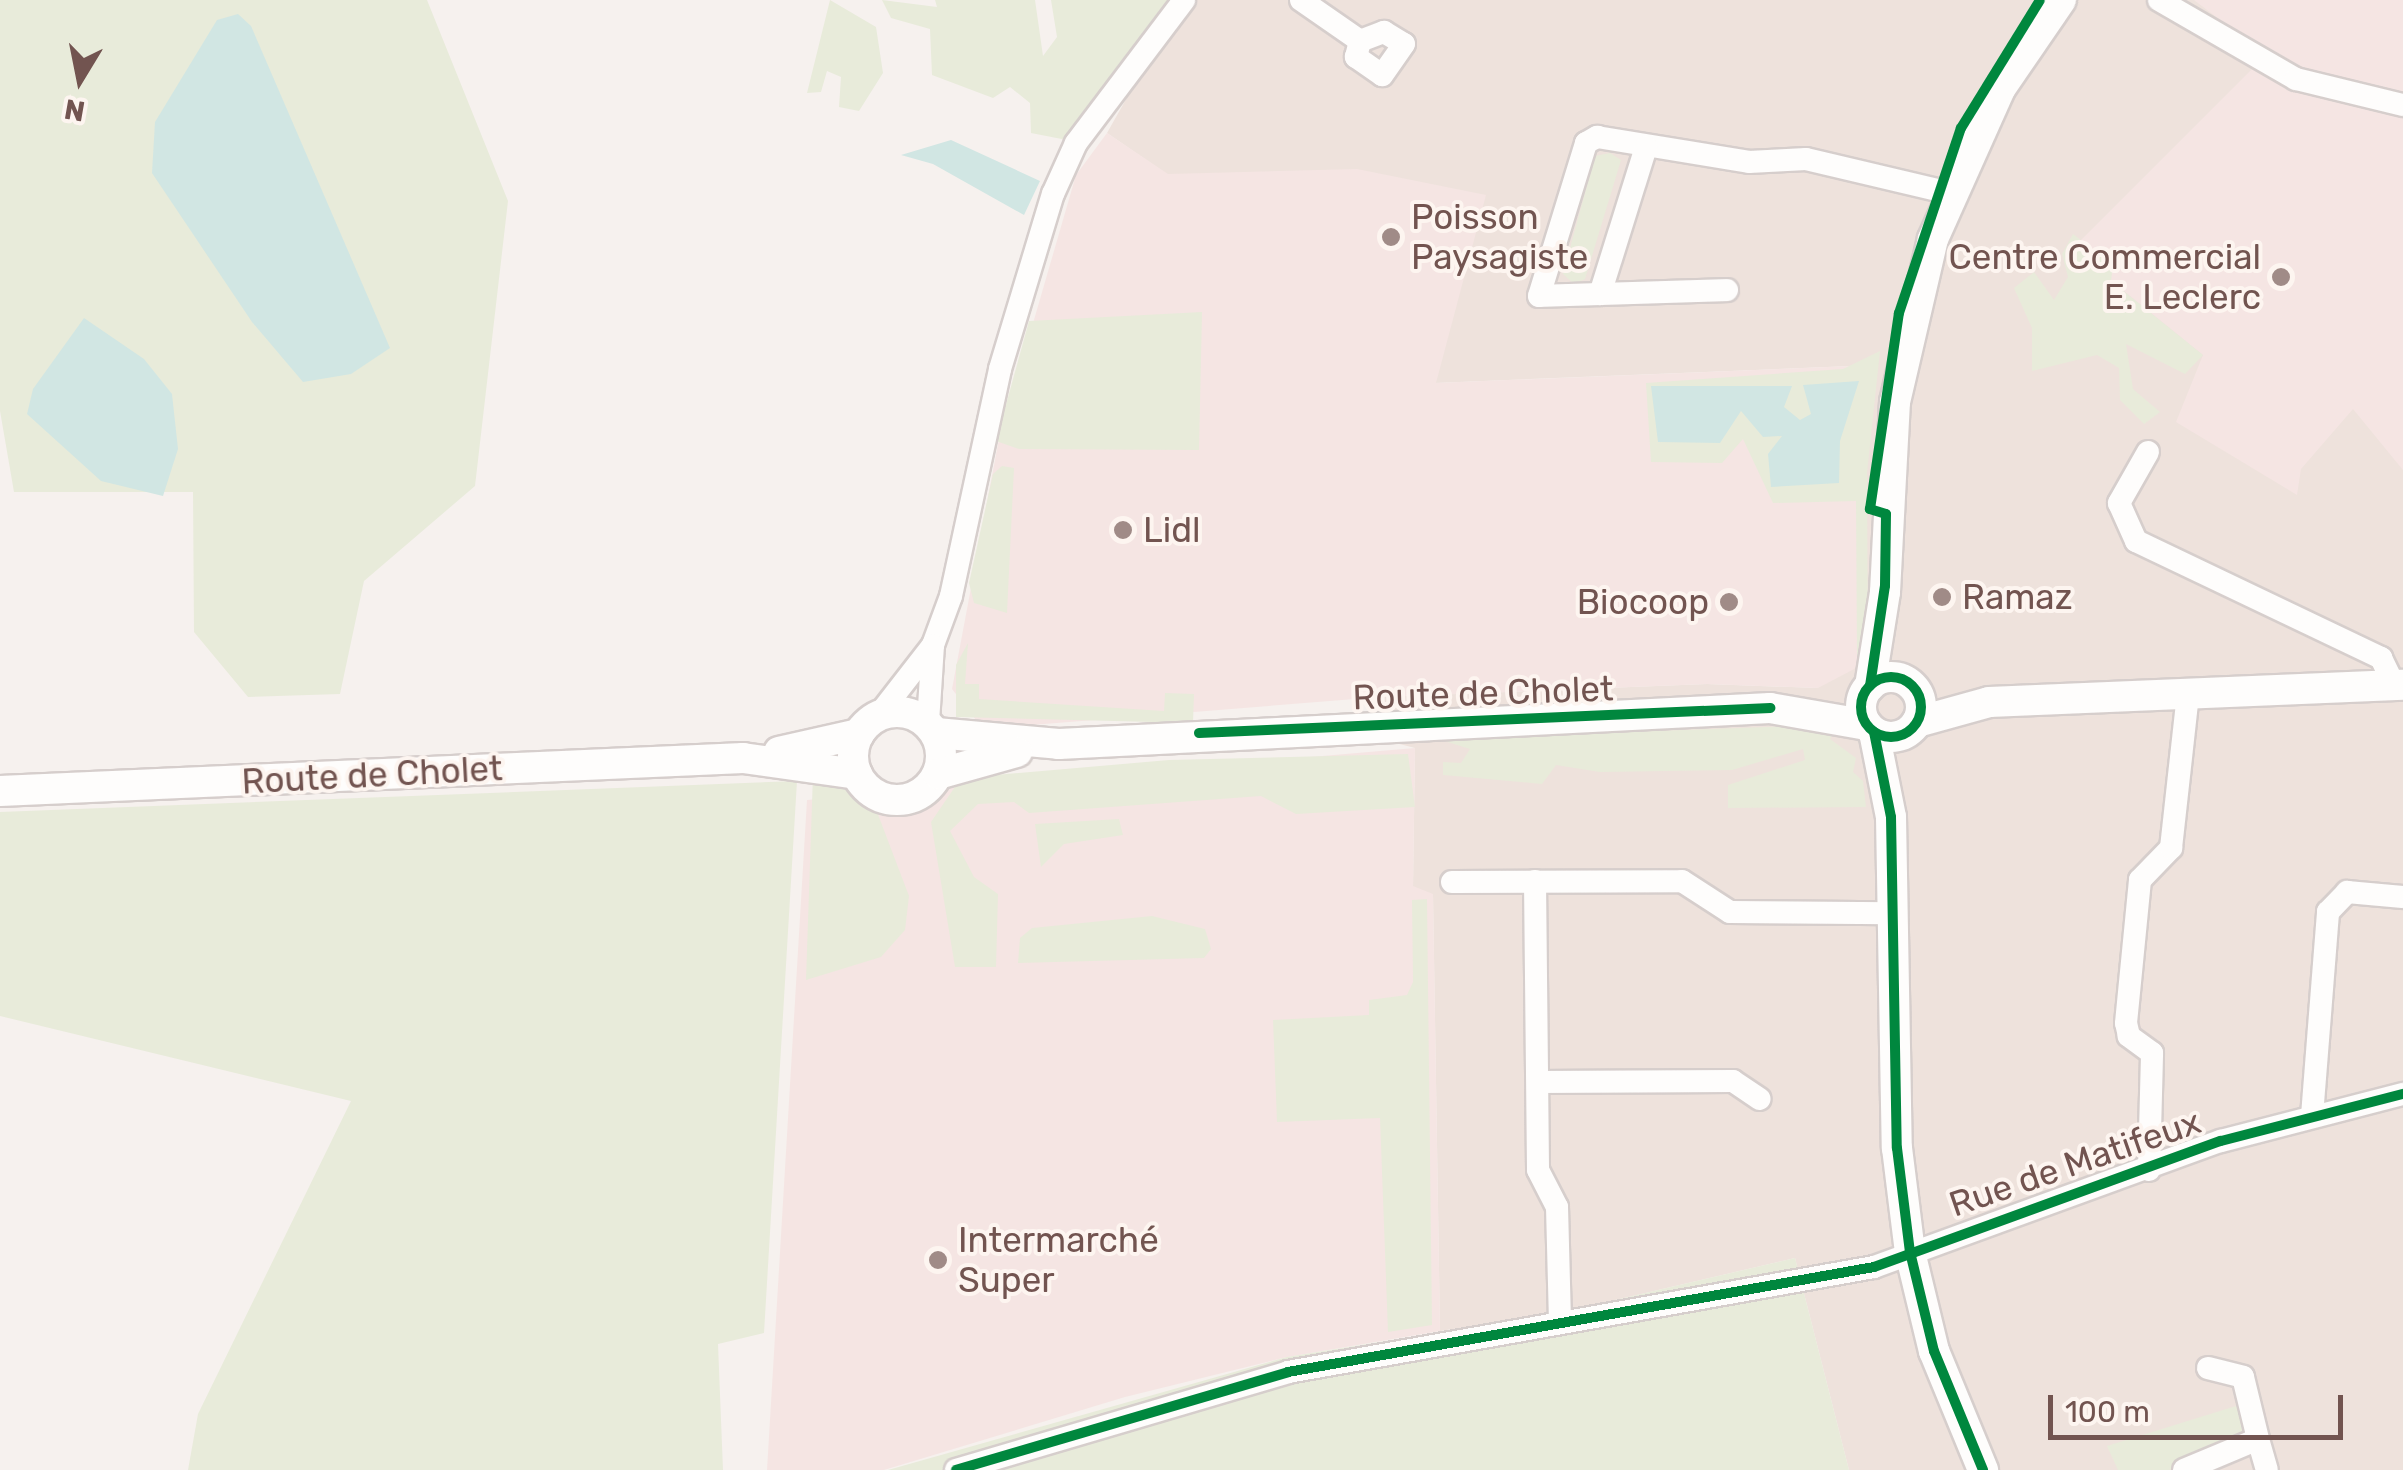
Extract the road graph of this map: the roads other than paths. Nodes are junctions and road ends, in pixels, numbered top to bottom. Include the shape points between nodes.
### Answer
1 (1184, 0) edge
2 (1302, 0) edge
3 (2061, 0) edge
4 (2158, 0) edge
5 (1360, 41) dead end
6 (2403, 104) edge
7 (1646, 146) junction
8 (1950, 193) junction
9 (1727, 290) dead end
10 (1600, 294) junction
11 (2148, 452) dead end
12 (1885, 592) junction
13 (933, 645) junction
14 (1911, 684) junction
15 (2398, 685) edge
16 (1868, 688) junction
17 (2188, 693) junction
18 (1989, 702) junction
19 (1770, 708) junction
20 (868, 725) junction
21 (1913, 727) junction
22 (932, 728) junction
23 (1870, 728) junction
24 (1059, 744) junction
25 (743, 758) junction
26 (857, 774) junction
27 (938, 774) junction
28 (0, 791) edge
29 (1891, 818) junction
30 (1535, 881) junction
31 (1452, 882) dead end
32 (2403, 896) edge
33 (1892, 913) junction
34 (1538, 1082) junction
35 (1760, 1099) dead end
36 (2402, 1099) edge
37 (2312, 1116) junction
38 (2149, 1170) junction
39 (1910, 1252) junction
40 (1560, 1322) junction
41 (2208, 1368) dead end
42 (2258, 1439) junction
43 (956, 1470) edge
44 (1982, 1470) edge
45 (2184, 1470) edge
46 (2267, 1470) edge

1 - 13 street via 1076,143 1053,194 1000,369 951,596
2 - 5 street
3 - 8 main road via 2033,38
4 - 6 street via 2296,78
7 - 8 street via 1749,162 1806,158
7 - 10 street
7 - 10 street via 1597,137 1586,143 1539,296
8 - 12 main road via 1908,331 1895,402
9 - 10 street
11 - 15 street via 2120,503 2136,541 2381,658
12 - 14 main road
12 - 16 main road
13 - 20 street
13 - 22 street
14 - 16 main road via 1894,677
14 - 18 main road
14 - 21 main road via 1920,703
15 - 17 main road
16 - 19 main road, Route de Cholet
16 - 23 main road
17 - 18 main road
17 - 38 street via 2171,848 2140,880 2126,1023 2152,1053
18 - 21 main road
19 - 23 main road, Route de Cholet
19 - 24 main road, Route de Cholet
20 - 22 main road via 904,712
20 - 25 main road, Route de Cholet
20 - 26 main road
21 - 23 main road
21 - 29 main road
22 - 24 main road, Route de Cholet
22 - 27 main road
23 - 29 main road
24 - 27 main road, Route de Cholet
25 - 26 main road, Route de Cholet
25 - 28 main road, Route de Cholet
26 - 27 main road via 871,792 894,800 920,795
29 - 33 main road
30 - 31 street
30 - 33 street via 1682,881 1730,912
30 - 34 street
32 - 37 street via 2347,892 2328,912
33 - 39 main road via 1898,1148
34 - 35 street via 1733,1081
34 - 40 street via 1538,1170 1557,1207
36 - 37 street, Rue de Matifeux
37 - 38 street, Rue de Matifeux
38 - 39 street, Rue de Matifeux
39 - 40 street, Rue de Matifeux via 1874,1267
39 - 44 main road via 1934,1350
40 - 43 street, Rue de Matifeux via 1288,1372
41 - 42 street via 2243,1376
42 - 45 street
42 - 46 street

